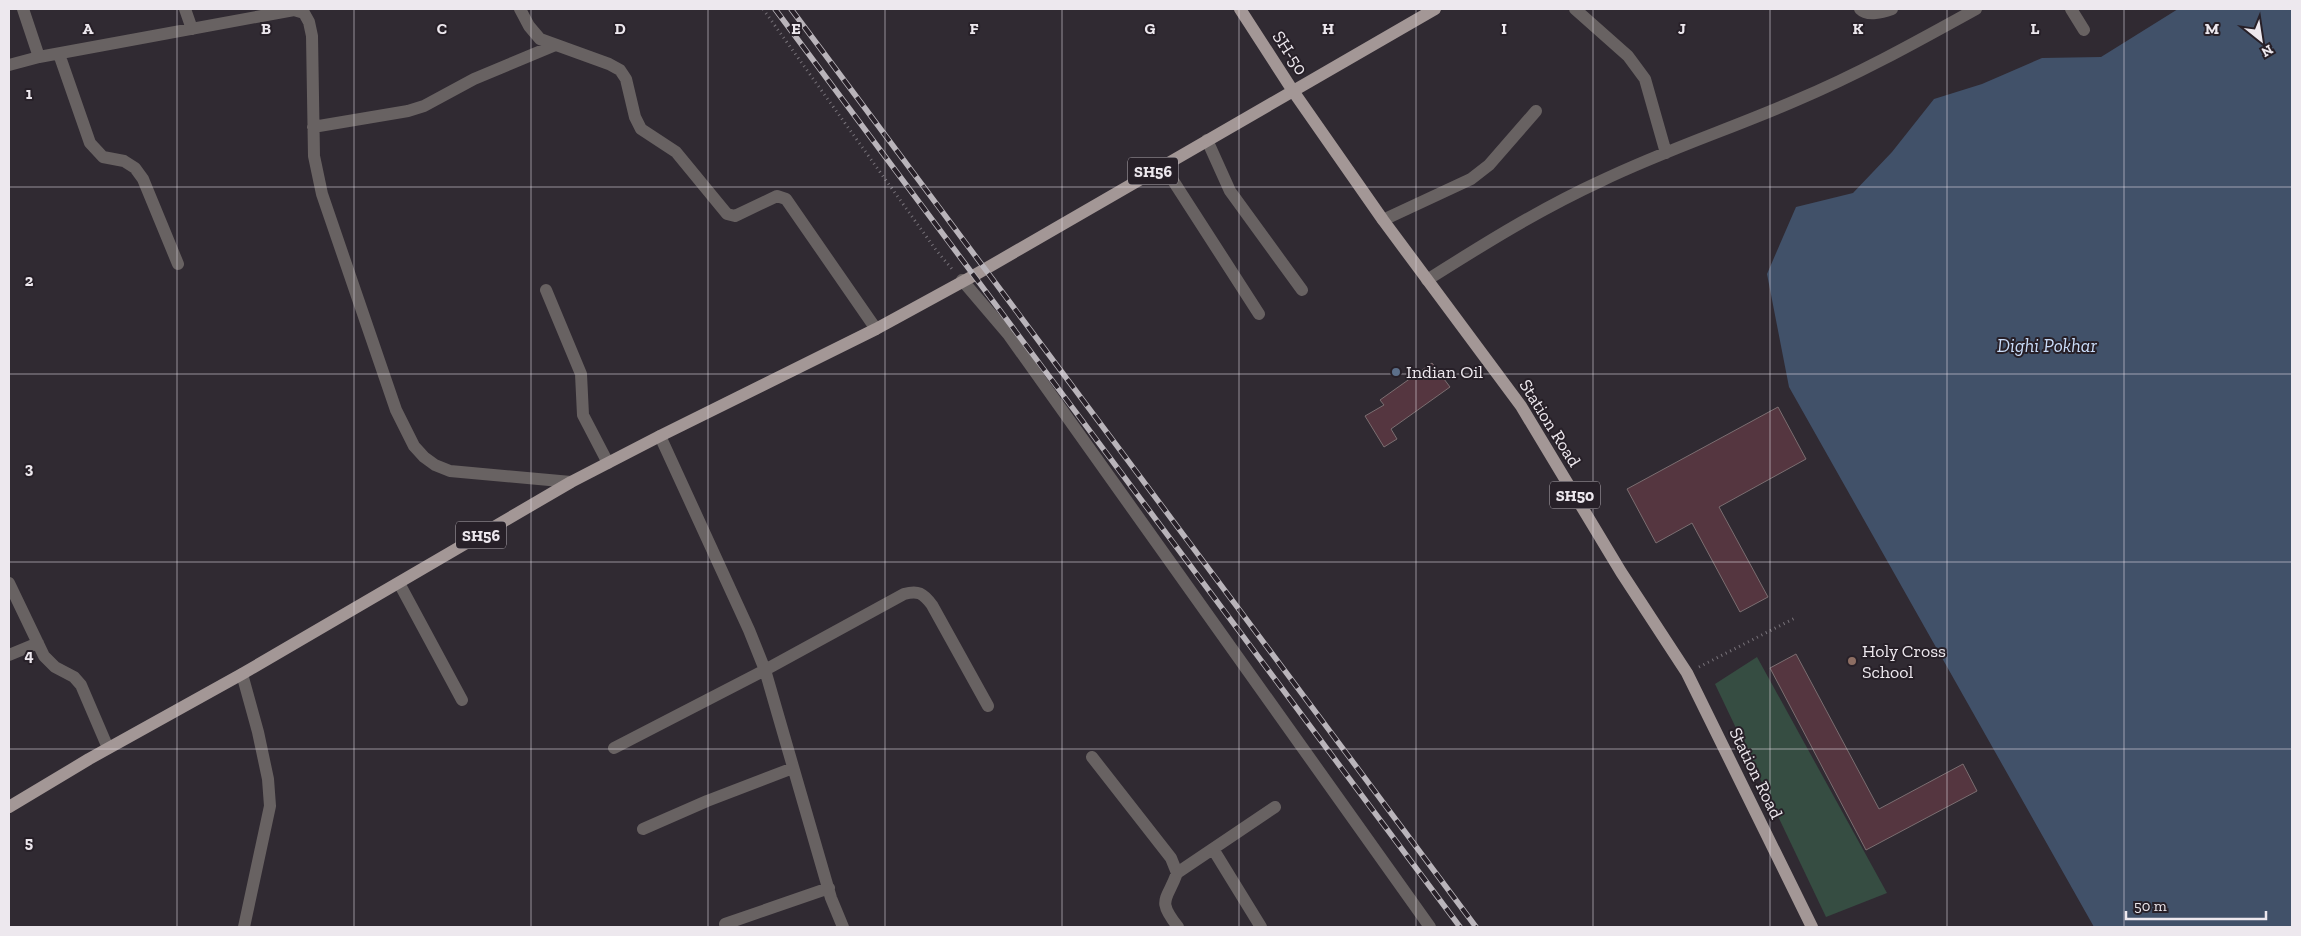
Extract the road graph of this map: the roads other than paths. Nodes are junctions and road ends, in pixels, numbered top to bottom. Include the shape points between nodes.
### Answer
1 (23, 9) edge
2 (185, 9) edge
3 (520, 9) edge
4 (1240, 9) edge
5 (1435, 9) edge
6 (1575, 9) edge
7 (1860, 9) edge
8 (1892, 9) edge
9 (1976, 9) edge
10 (2071, 9) edge
11 (293, 10) edge
12 (192, 28) junction
13 (2084, 30) dead end
14 (553, 46) junction
15 (58, 54) junction
16 (39, 57) junction
17 (9, 65) edge
18 (1293, 91) junction
19 (1536, 111) dead end
20 (313, 127) junction
21 (1207, 140) junction
22 (1666, 153) junction
23 (1163, 165) junction
24 (1383, 220) junction
25 (178, 264) dead end
26 (962, 280) junction
27 (1427, 280) junction
28 (546, 290) dead end
29 (1302, 290) dead end
30 (1259, 314) dead end
31 (876, 329) junction
32 (660, 436) junction
33 (608, 463) junction
34 (571, 482) junction
35 (9, 583) edge
36 (399, 583) junction
37 (38, 643) junction
38 (9, 655) edge
39 (765, 670) junction
40 (242, 674) junction
41 (462, 700) dead end
42 (988, 706) dead end
43 (108, 748) junction
44 (614, 748) dead end
45 (1092, 757) dead end
46 (793, 768) junction
47 (9, 807) edge
48 (1276, 807) dead end
49 (643, 829) dead end
50 (1214, 849) junction
51 (1177, 873) junction
52 (829, 888) junction
53 (725, 924) dead end
54 (244, 927) edge
55 (843, 927) edge
56 (1178, 927) edge
57 (1261, 927) edge
58 (1430, 927) edge
59 (1812, 927) edge

1 - 16 street
2 - 12 street
3 - 14 street via 540,39
4 - 18 main road, SH-50
5 - 18 main road
6 - 22 street via 1628,56 1645,78
7 - 8 street via 1874,14
9 - 22 street via 1798,100
10 - 13 street
11 - 12 street
11 - 20 street via 304,13 312,36
12 - 15 street
14 - 20 street via 474,79 424,106
14 - 31 street via 620,70 626,79 641,129 676,152 726,214 735,216 777,196 786,199
15 - 16 street
15 - 25 street via 90,143 103,157 135,168 143,179
16 - 17 street
18 - 21 main road, SH56
18 - 24 main road, Station Road / SH50
19 - 24 street via 1489,165 1471,179
20 - 34 street via 314,156 322,194 393,400 414,446 434,465 450,471
21 - 23 main road, SH56
21 - 29 street via 1230,191
22 - 27 street via 1602,180 1527,218
23 - 26 main road, SH56
23 - 30 street
24 - 27 main road, Station Road / SH50
26 - 31 main road, SH56
26 - 58 street via 1008,334
27 - 59 main road, Station Road / SH50 via 1521,406 1621,572 1687,673
28 - 33 street via 581,374 583,415
31 - 32 main road, SH56
32 - 33 main road, SH56
32 - 39 street
33 - 34 main road, SH56
34 - 36 main road, SH56
35 - 37 street
36 - 40 main road, SH56
36 - 41 street
37 - 38 street
37 - 43 street via 44,656 55,667 74,677 81,686
39 - 42 street via 915,591 924,594 932,605
39 - 44 street
39 - 46 street
40 - 43 main road, SH56
40 - 54 street via 258,732 270,806
43 - 47 main road, SH56
45 - 51 street via 1171,858
46 - 49 street
46 - 52 street
48 - 50 street
50 - 51 street
50 - 57 street
51 - 56 street via 1164,903 1168,915
52 - 53 street
52 - 55 street

